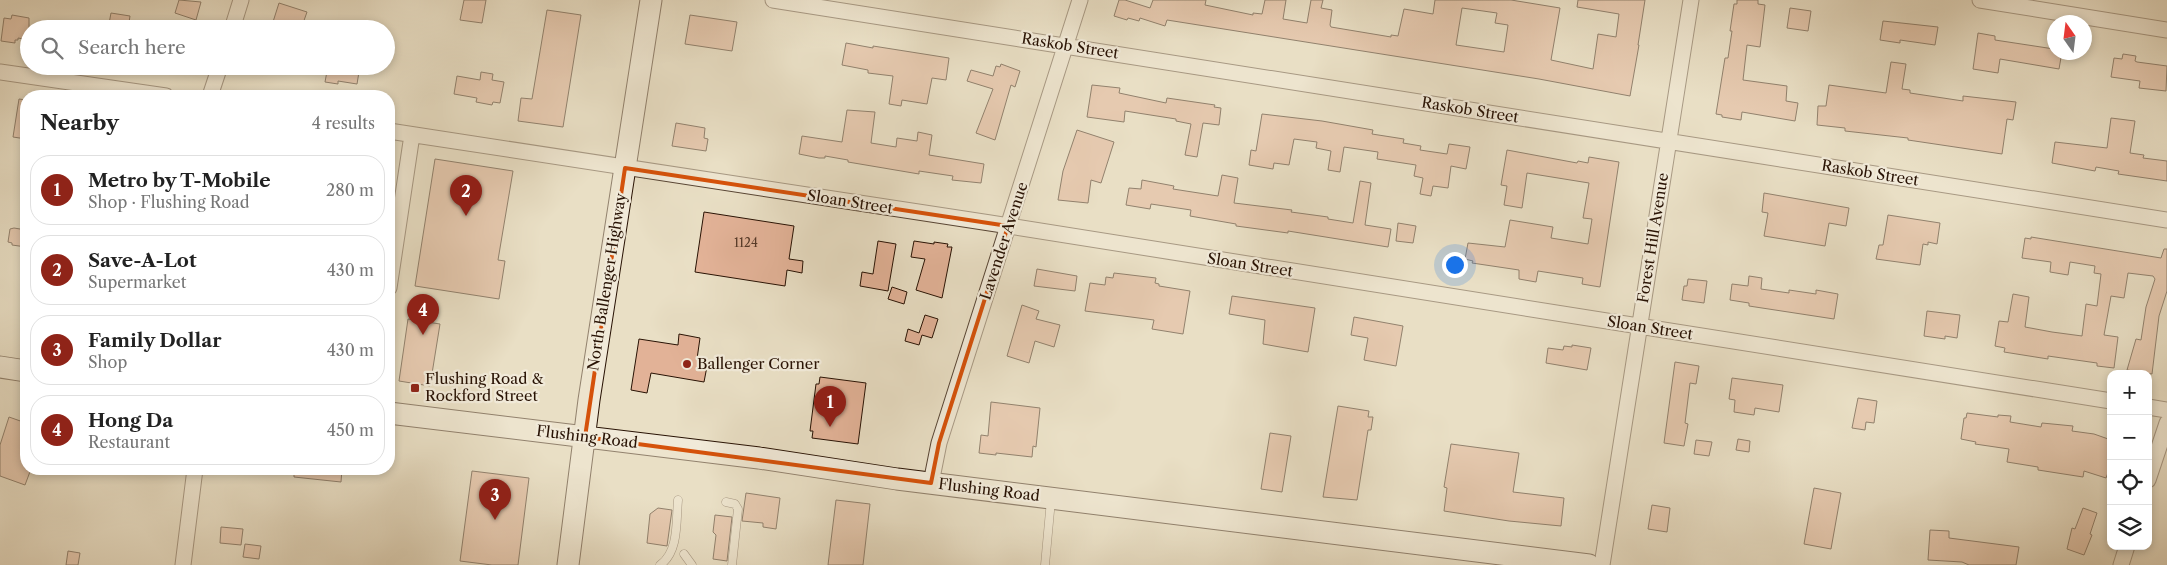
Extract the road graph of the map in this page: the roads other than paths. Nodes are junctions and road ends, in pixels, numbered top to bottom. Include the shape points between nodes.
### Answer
1 (241, 0) edge
2 (651, 0) edge
3 (773, 0) edge
4 (1080, 0) edge
5 (1691, 0) edge
6 (1980, 0) edge
7 (235, 20) edge
8 (2167, 30) edge
9 (1066, 46) junction
10 (0, 72) edge
11 (20, 75) edge
12 (21, 75) edge
13 (217, 75) edge
14 (124, 90) edge
15 (212, 90) edge
16 (395, 133) edge
17 (412, 135) junction
18 (1669, 141) junction
19 (625, 168) junction
20 (2167, 220) edge
21 (1008, 226) junction
22 (395, 248) edge
23 (1639, 326) junction
24 (0, 367) edge
25 (20, 370) edge
26 (2107, 400) edge
27 (2152, 408) edge
28 (2167, 410) edge
29 (395, 414) edge
30 (2167, 423) edge
31 (585, 437) junction
32 (2152, 468) edge
33 (194, 475) edge
34 (931, 483) junction
35 (1051, 498) junction
36 (678, 500) dead end
37 (726, 502) dead end
38 (2126, 550) edge
39 (684, 554) dead end
40 (1489, 559) edge
41 (183, 565) edge
42 (568, 565) edge
43 (660, 565) edge
44 (692, 565) edge
45 (732, 565) edge
46 (1045, 565) edge
47 (1589, 565) edge
48 (1602, 565) edge
49 (2121, 565) edge

1 - 7 street
2 - 19 main road, North Ballenger Highway
3 - 9 street, Raskob Street
4 - 9 street, Lavender Avenue
5 - 18 street, Forest Hill Avenue
6 - 8 street
9 - 18 street, Raskob Street
9 - 21 street, Lavender Avenue
10 - 11 street
12 - 14 street
13 - 15 street
16 - 17 street, Sloan Street
17 - 19 street, Sloan Street
17 - 22 street
18 - 20 street, Raskob Street
18 - 23 street, Forest Hill Avenue
19 - 21 street, Sloan Street
19 - 31 main road, North Ballenger Highway
21 - 23 street, Sloan Street
21 - 34 street, Lavender Avenue via 939,444
23 - 26 street, Sloan Street
23 - 48 street, Forest Hill Avenue
24 - 25 main road
27 - 28 street
29 - 31 main road, Flushing Road
30 - 32 street
31 - 34 main road, Flushing Road
31 - 42 main road, North Ballenger Highway
33 - 41 street
34 - 35 main road, Flushing Road
35 - 40 main road, Flushing Road
35 - 46 lane
36 - 43 lane via 671,552
37 - 45 lane via 735,504 738,509
38 - 49 street
39 - 44 lane
40 - 47 main road, Flushing Road

